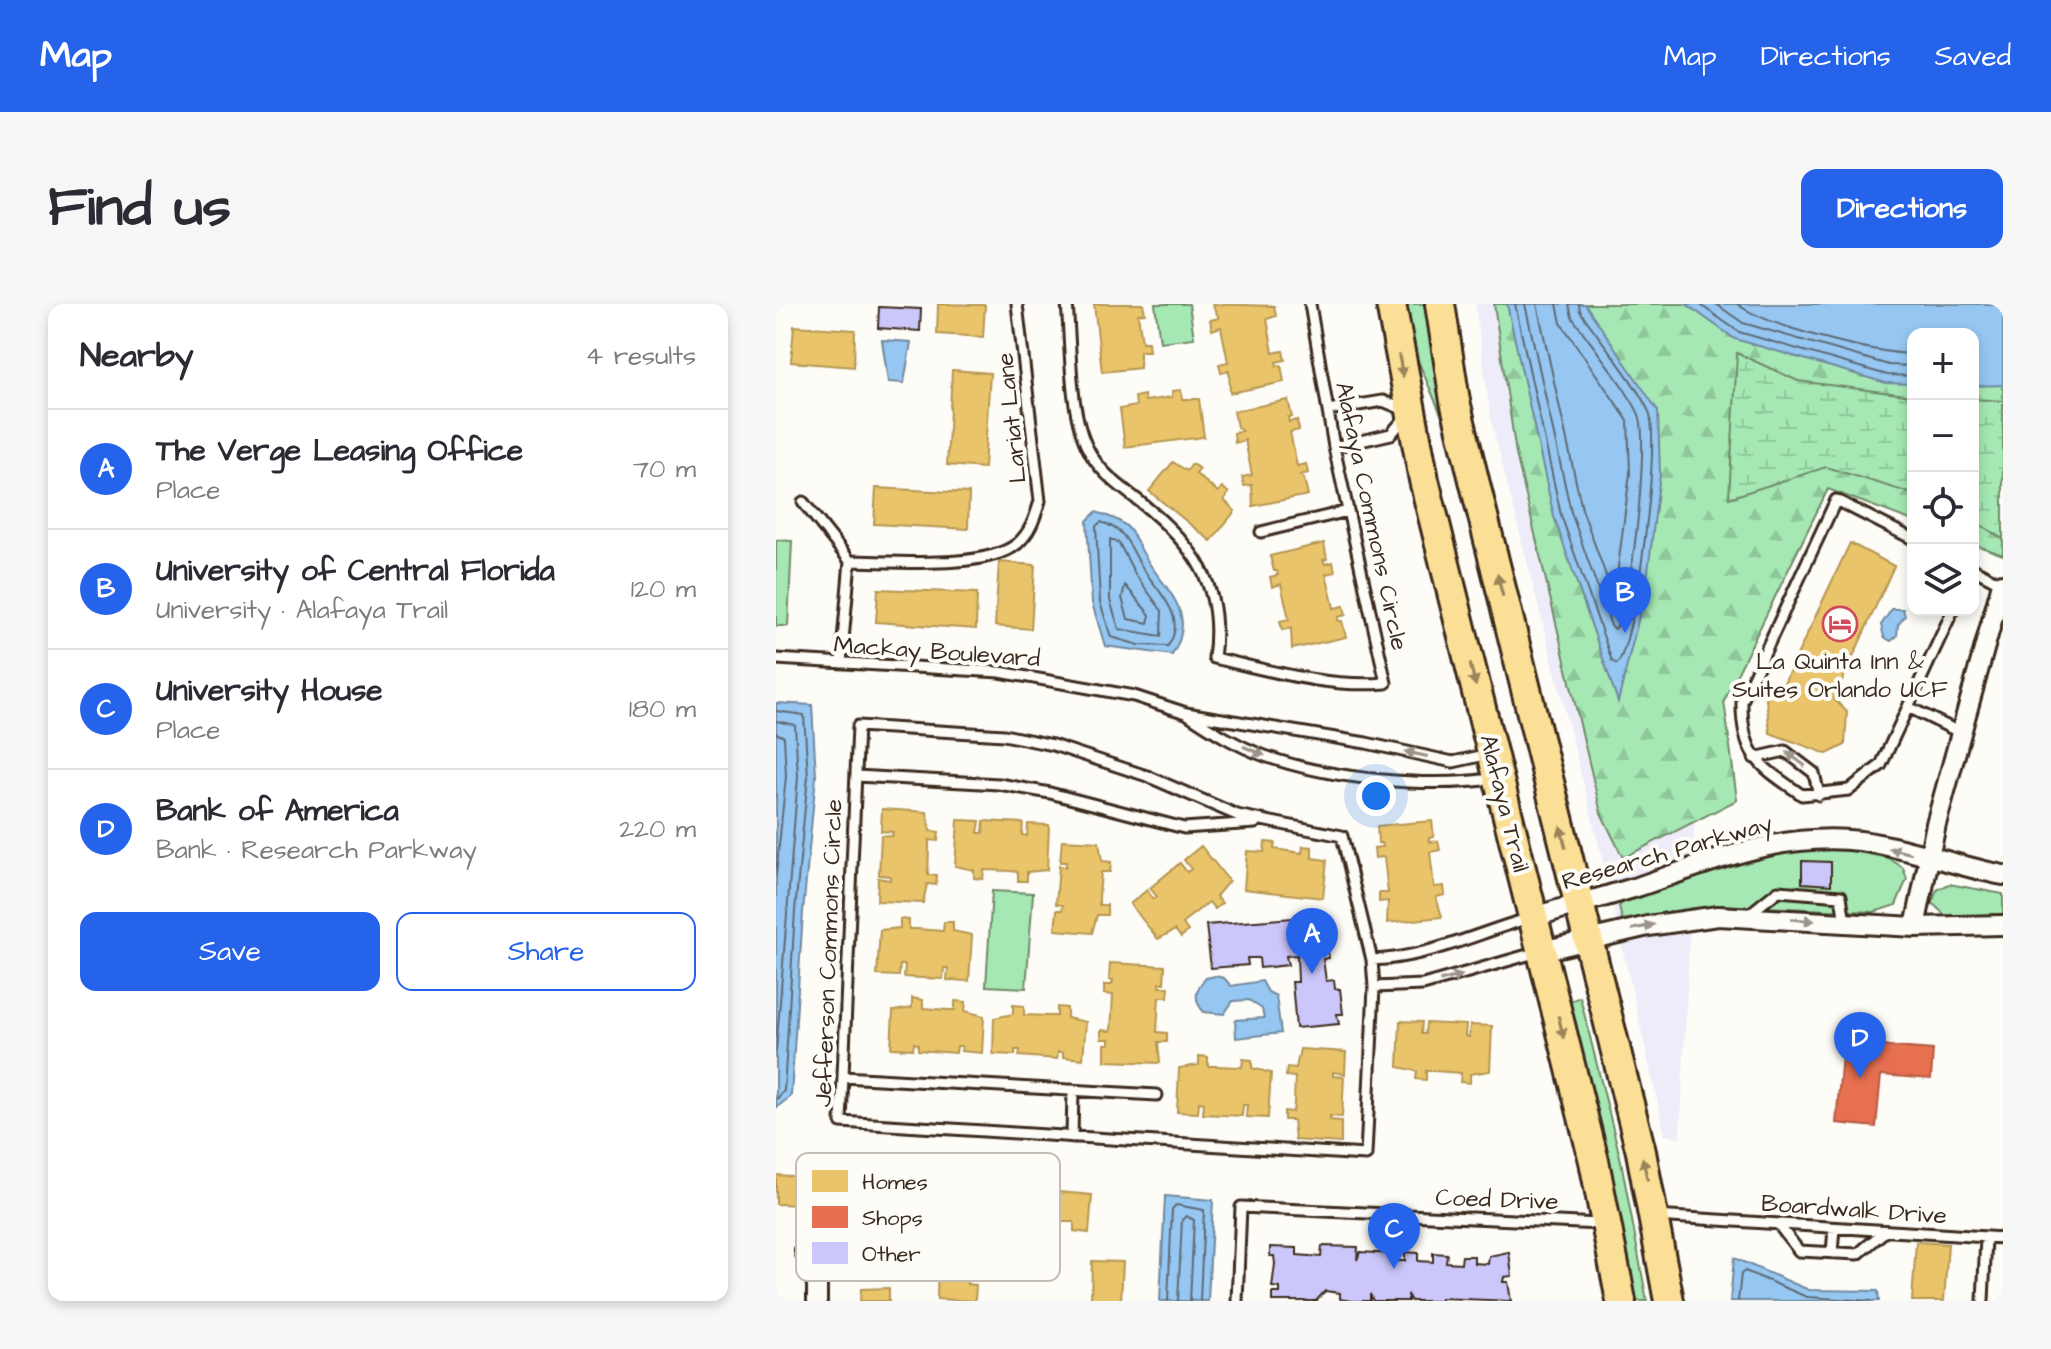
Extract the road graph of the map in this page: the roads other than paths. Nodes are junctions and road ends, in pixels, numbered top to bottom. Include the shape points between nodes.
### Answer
1 (1017, 304) edge
2 (1067, 304) edge
3 (1310, 304) edge
4 (1391, 304) edge
5 (1440, 304) edge
6 (1328, 410) junction
7 (1410, 412) junction
8 (1334, 447) junction
9 (803, 502) dead end
10 (1348, 511) junction
11 (1261, 532) dead end
12 (1907, 536) edge
13 (850, 561) junction
14 (1979, 572) edge
15 (2002, 584) edge
16 (1950, 616) edge
17 (776, 659) edge
18 (841, 663) junction
19 (1908, 707) junction
20 (1186, 713) junction
21 (1961, 733) junction
22 (1754, 758) junction
23 (1496, 765) junction
24 (856, 776) junction
25 (1819, 795) junction
26 (1266, 823) junction
27 (1928, 857) junction
28 (2003, 875) edge
29 (1580, 903) junction
30 (1534, 917) junction
31 (1746, 917) junction
32 (1845, 923) junction
33 (2003, 925) edge
34 (1915, 927) junction
35 (1589, 940) junction
36 (1542, 951) junction
37 (1372, 960) junction
38 (1374, 987) junction
39 (843, 1077) junction
40 (1073, 1090) junction
41 (1157, 1095) dead end
42 (1072, 1137) junction
43 (1655, 1216) junction
44 (1608, 1224) junction
45 (1778, 1224) junction
46 (1834, 1228) junction
47 (1886, 1231) junction
48 (1986, 1238) junction
49 (2003, 1238) edge
50 (1832, 1253) junction
51 (816, 1281) edge
52 (817, 1301) edge
53 (1237, 1301) edge
54 (1621, 1301) edge
55 (1669, 1301) edge
56 (1983, 1301) edge

1 - 13 lane, Lariat Lane via 1040,501 1032,528 1015,546 969,562
2 - 10 lane, Alafaya Commons Circle via 1078,421 1087,449 1107,476 1186,542 1205,576 1214,610 1214,658 1313,681 1386,683
3 - 6 lane, Alafaya Commons Circle
4 -> 7 main road, Alafaya Trail
29 -> 5 main road, Alafaya Trail via 1455,401
6 - 7 lane via 1383,401
6 - 8 lane, Alafaya Commons Circle
7 - 8 lane via 1391,434
7 -> 23 main road, Alafaya Trail
8 - 10 lane, Alafaya Commons Circle
9 - 13 lane
10 - 11 lane
12 - 22 lane via 1836,500 1742,701 1741,726
13 - 18 lane
14 - 15 lane
15 - 21 street
16 - 19 lane
17 - 18 lane, Mackay Boulevard
18 - 20 lane, Mackay Boulevard via 1000,672 1134,696
19 - 21 lane
19 - 25 lane via 1881,765 1849,790
23 -> 20 lane, Mackay Boulevard via 1453,762
20 -> 23 lane, Mackay Boulevard via 1226,740 1299,765 1451,782
21 - 27 street
22 - 25 lane via 1802,795
25 -> 22 lane via 1814,773 1785,751
23 - 30 main road, Alafaya Trail
24 - 26 lane via 999,784 1184,828
24 - 26 lane, Jefferson Commons Circle via 858,726 1004,735 1147,776
24 - 39 lane, Jefferson Commons Circle
26 - 37 lane, Jefferson Commons Circle via 1342,836
27 - 28 street, Research Parkway
27 -> 29 street, Research Parkway via 1860,841 1770,843
27 - 34 street
29 - 30 street, Research Parkway
29 - 35 main road, Alafaya Trail
30 - 36 main road, Alafaya Trail
30 - 37 lane via 1428,954
31 -> 32 street
31 - 32 lane via 1778,891 1841,896
35 -> 31 street via 1681,920
32 - 34 street
33 - 34 street
35 - 36 street
43 -> 35 main road, Alafaya Trail
38 -> 36 lane via 1423,985
36 -> 44 main road, Alafaya Trail
37 - 38 lane, Jefferson Commons Circle
38 - 42 lane, Jefferson Commons Circle via 1366,1155
39 - 40 lane
39 - 42 lane, Jefferson Commons Circle via 841,1122
40 - 41 lane
40 - 42 lane
43 - 45 lane, Boardwalk Drive
43 - 55 main road, Alafaya Trail
44 - 53 lane, Coed Drive via 1241,1207
44 - 54 main road, Alafaya Trail
45 - 46 lane, Boardwalk Drive
45 - 50 lane via 1799,1251
46 - 47 lane, Boardwalk Drive
46 - 50 lane
47 - 48 lane, Boardwalk Drive
47 - 50 lane via 1858,1254
48 - 49 lane, Boardwalk Drive
48 - 56 lane
51 - 52 street

